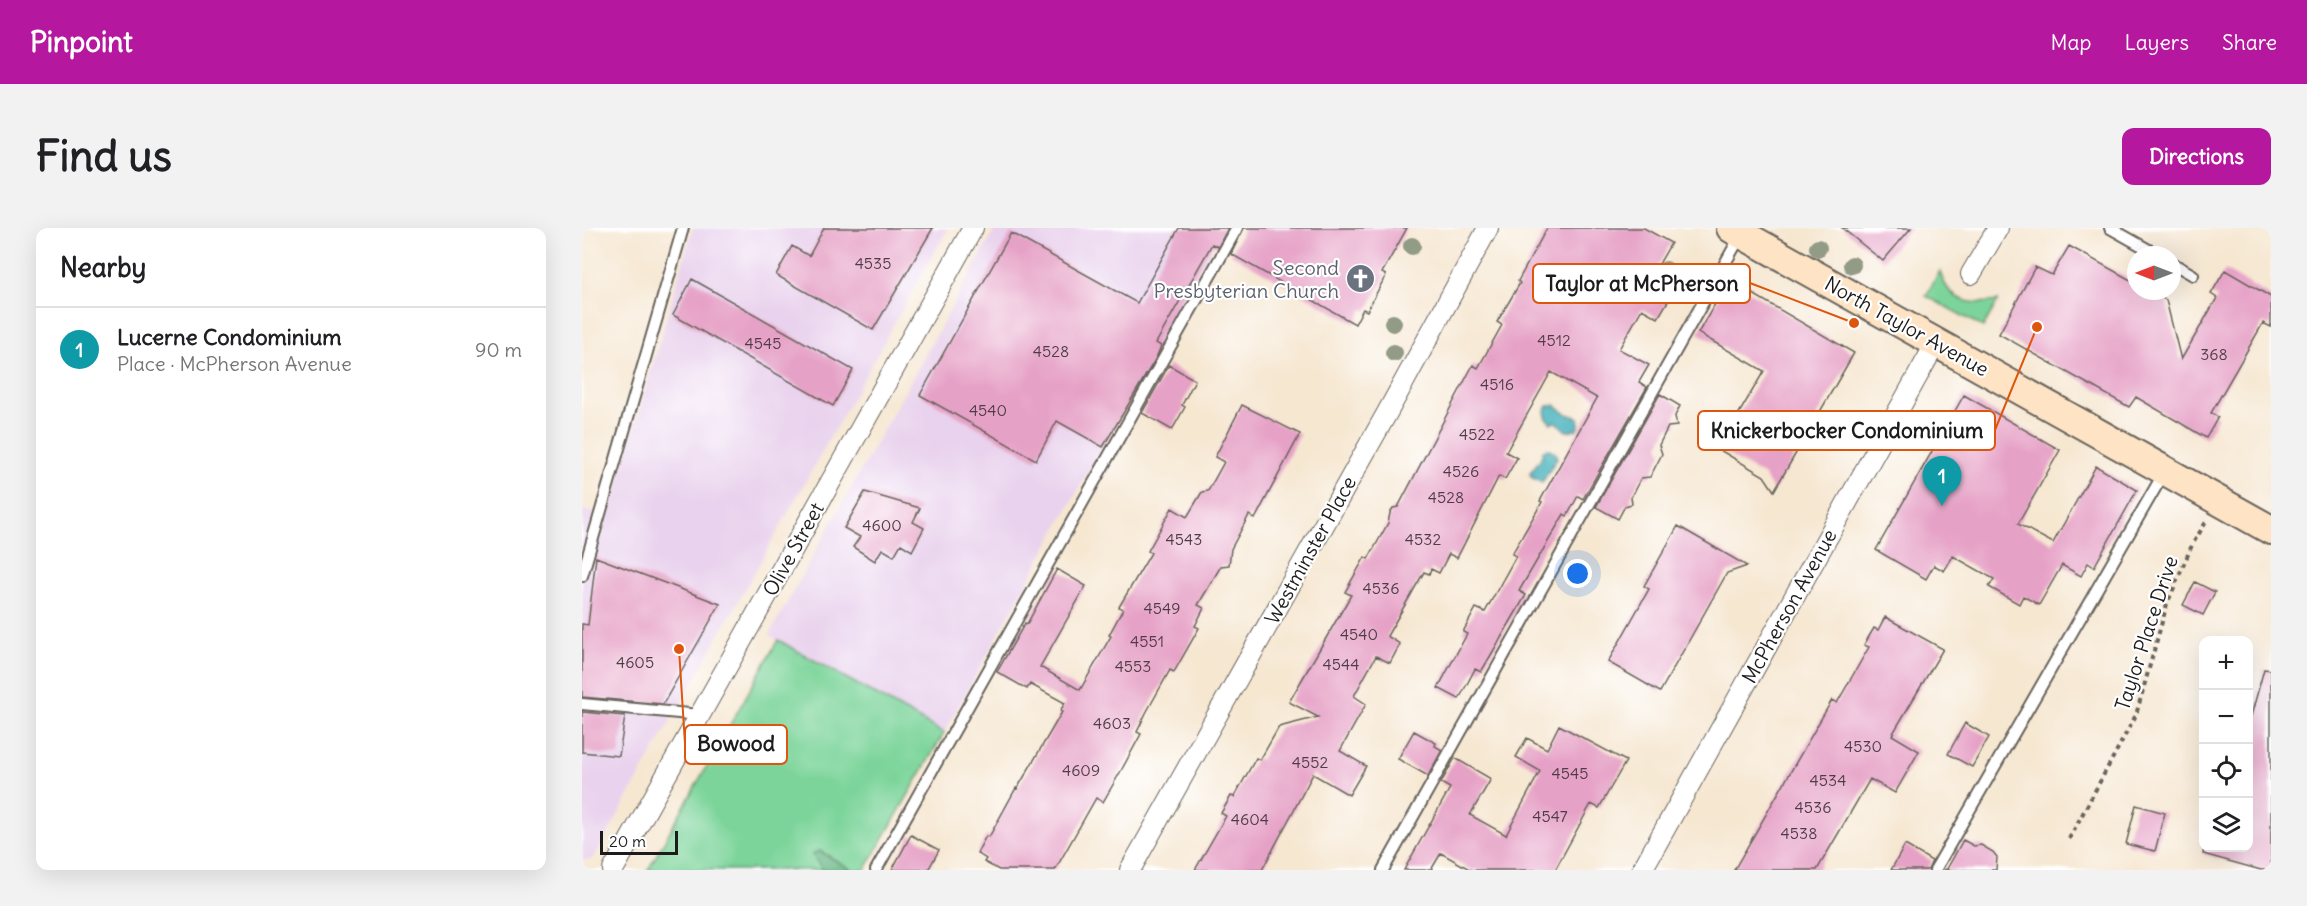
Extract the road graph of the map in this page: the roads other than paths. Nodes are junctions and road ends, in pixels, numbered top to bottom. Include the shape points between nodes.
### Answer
1 (683, 228) edge
2 (973, 228) edge
3 (1237, 228) edge
4 (1488, 228) edge
5 (1998, 228) edge
6 (2110, 228) edge
7 (1739, 230) edge
8 (2142, 246) edge
9 (2181, 268) edge
10 (1971, 274) dead end
11 (2193, 275) dead end
12 (1936, 343) junction
13 (2165, 471) junction
14 (2271, 530) edge
15 (582, 576) edge
16 (582, 704) edge
17 (700, 715) junction
18 (613, 870) edge
19 (876, 870) edge
20 (1130, 870) edge
21 (1383, 870) edge
22 (1642, 870) edge
23 (1935, 870) edge

1 - 15 lane
2 - 17 street, Olive Street
3 - 19 lane
4 - 20 street, Westminster Place
5 - 10 street
6 - 8 lane
7 - 12 street, North Taylor Avenue
7 - 21 lane
9 - 11 lane
12 - 13 street, North Taylor Avenue
12 - 22 street, McPherson Avenue
13 - 14 street, North Taylor Avenue
13 - 23 lane
16 - 17 lane
17 - 18 street, Olive Street

